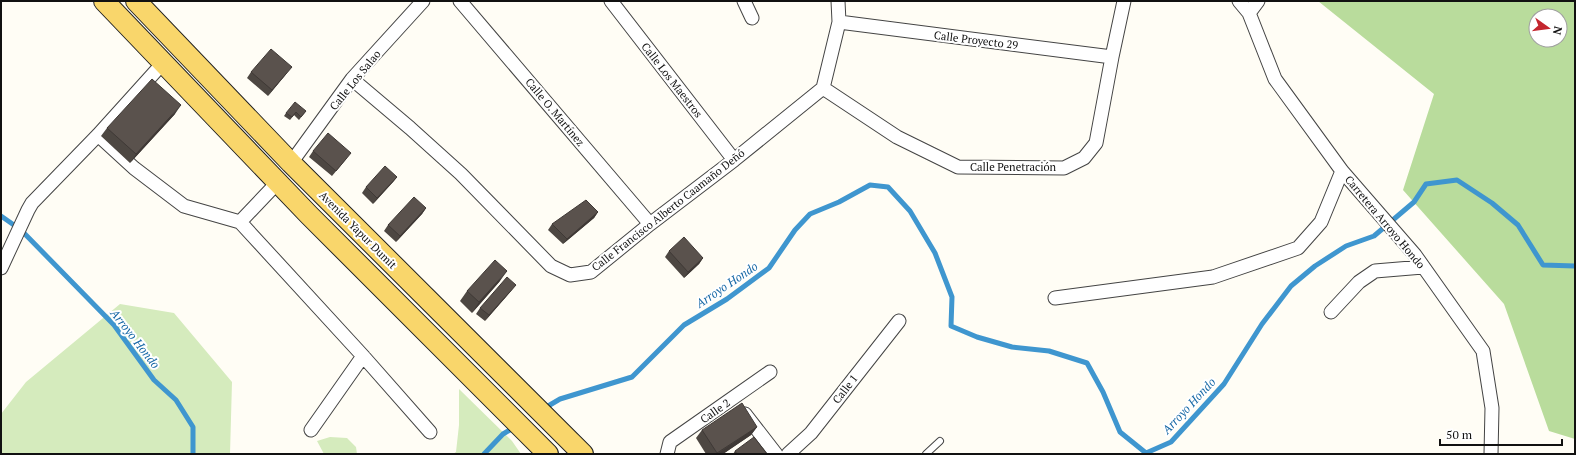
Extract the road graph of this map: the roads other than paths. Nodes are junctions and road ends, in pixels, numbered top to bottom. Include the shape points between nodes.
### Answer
1 (104, 1) edge
2 (136, 1) edge
3 (423, 1) edge
4 (460, 1) edge
5 (611, 1) edge
6 (744, 1) edge
7 (838, 1) edge
8 (1124, 1) edge
9 (1240, 1) edge
10 (1258, 1) edge
11 (1250, 13) junction
12 (752, 18) dead end
13 (839, 22) junction
14 (1112, 58) junction
15 (163, 63) junction
16 (352, 79) junction
17 (823, 88) junction
18 (98, 135) junction
19 (734, 160) junction
20 (291, 163) junction
21 (1342, 171) junction
22 (278, 182) junction
23 (240, 222) junction
24 (650, 224) junction
25 (1423, 267) junction
26 (1, 268) edge
27 (1055, 298) dead end
28 (1331, 312) dead end
29 (899, 320) dead end
30 (363, 356) junction
31 (770, 372) dead end
32 (733, 398) junction
33 (310, 430) dead end
34 (430, 432) dead end
35 (940, 441) dead end
36 (548, 454) edge
37 (583, 454) edge
38 (667, 454) edge
39 (776, 454) edge
40 (788, 454) edge
41 (926, 454) edge
42 (1491, 454) edge

1 - 15 main road
2 - 20 main road, Avenida Yapur Dumit
3 - 16 street, Calle Los Salao
4 - 24 street, Calle O. Martínez
5 - 19 street, Calle Los Maestros
6 - 12 street
7 - 13 street
8 - 14 street, Calle Penetración
9 - 11 street, Carretera Arroyo Hondo
10 - 11 street
11 - 21 street, Carretera Arroyo Hondo via 1275,79
13 - 14 street, Calle Proyecto 29
13 - 17 street
14 - 17 street, Calle Penetración via 1096,143 1084,158 1064,168 958,167 897,137
15 - 18 street
15 - 22 main road
16 - 20 street, Calle Los Salao
16 - 24 street, Calle Francisco Alberto Caamaño Deñó via 461,174 551,266 570,275 591,272
17 - 19 street, Calle Francisco Alberto Caamaño Deñó
18 - 23 street via 134,168 184,206
18 - 26 street via 38,196 28,210
19 - 24 street, Calle Francisco Alberto Caamaño Deñó
20 - 37 main road, Avenida Yapur Dumit
21 - 25 street, Carretera Arroyo Hondo
21 - 27 street via 1321,222 1298,248 1213,277
22 - 23 street
22 - 36 main road
23 - 30 street
25 - 28 street via 1375,271 1359,282
25 - 42 street, Carretera Arroyo Hondo via 1483,351 1492,408
29 - 40 street, Calle 1 via 811,433
30 - 33 street
30 - 34 street
31 - 32 street, Calle 2
32 - 38 street, Calle 2 via 670,442
32 - 39 street
35 - 41 lane

